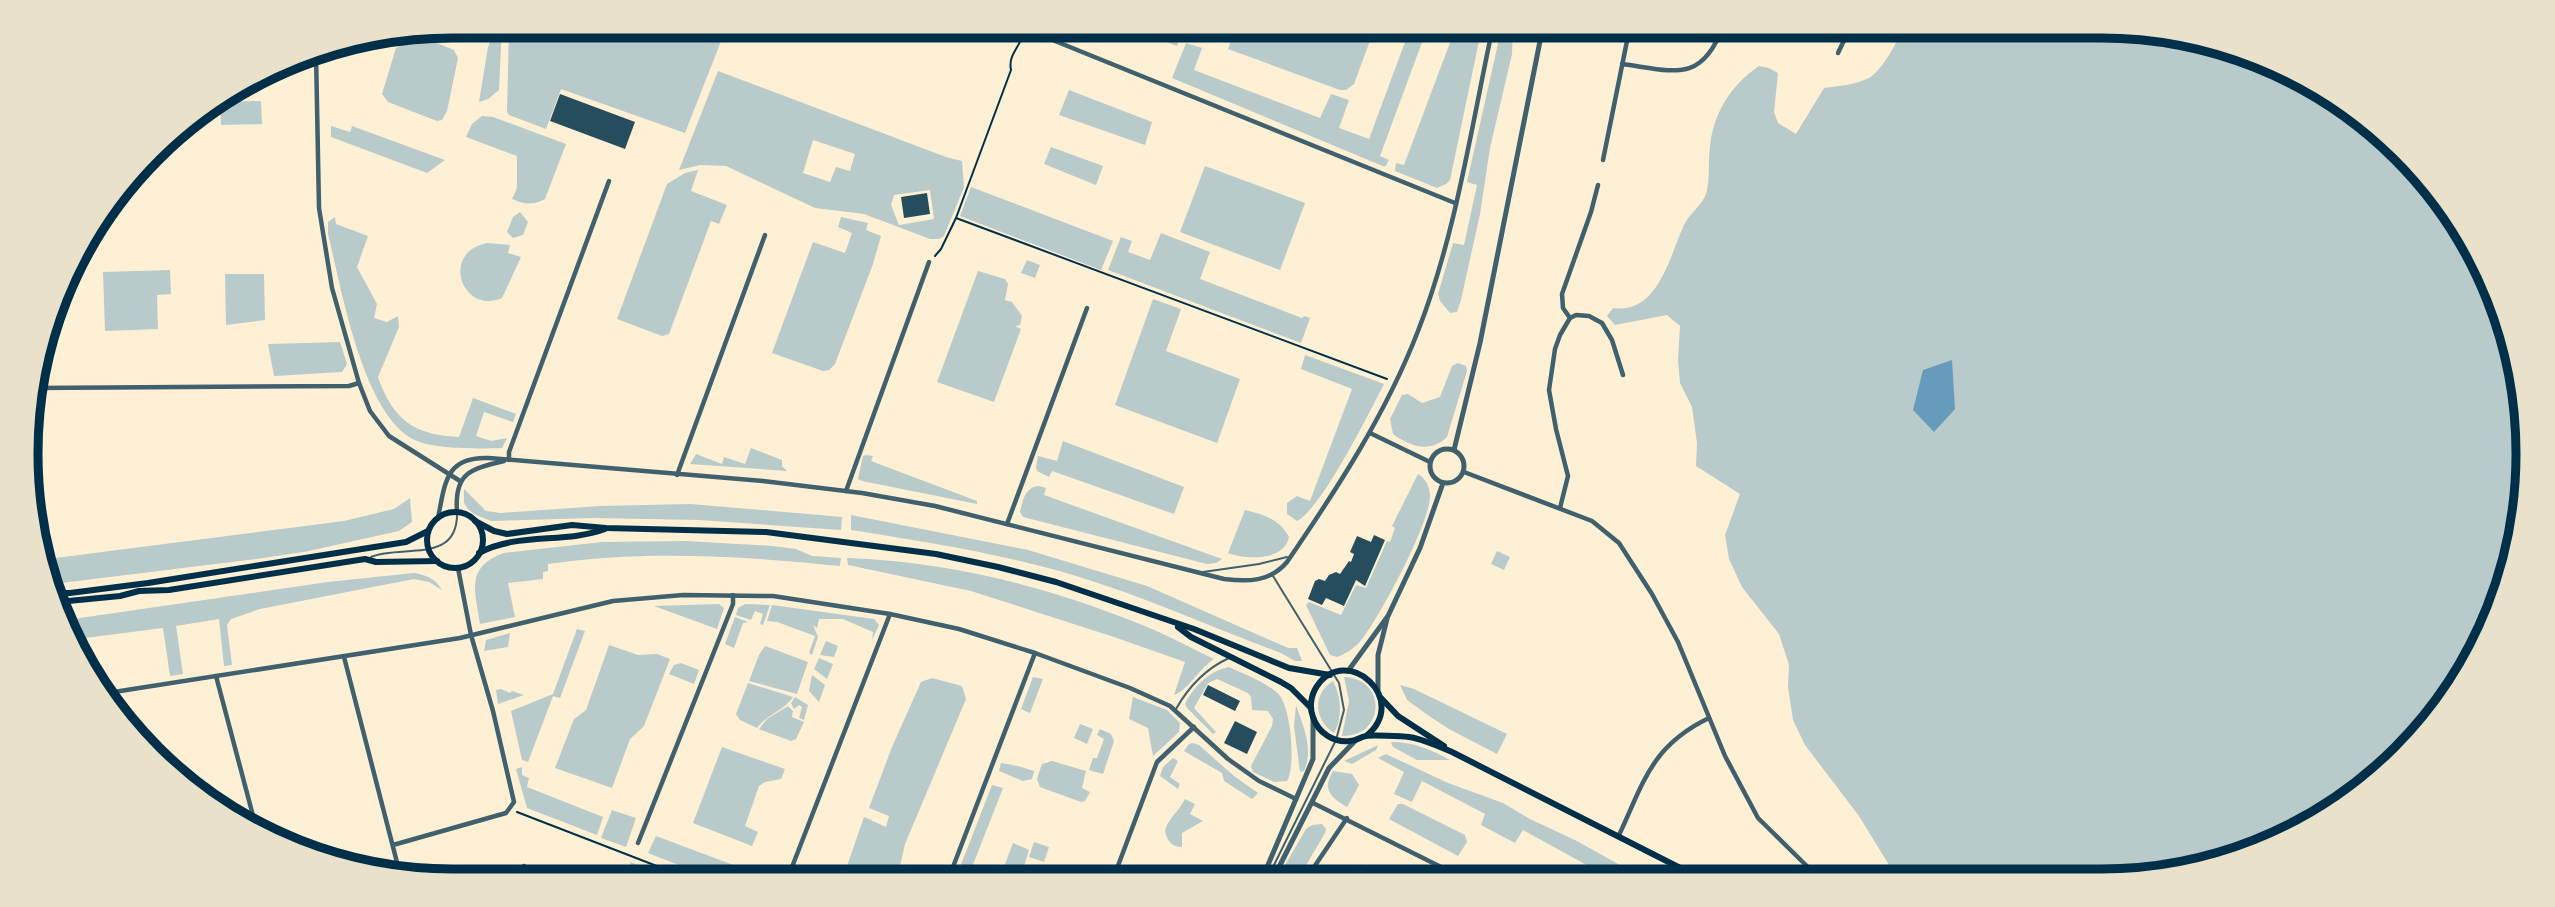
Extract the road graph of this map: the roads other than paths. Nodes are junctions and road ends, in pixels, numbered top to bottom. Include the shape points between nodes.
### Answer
1 (1048, 38) edge
2 (1490, 38) edge
3 (1541, 38) edge
4 (1627, 38) edge
5 (1717, 38) edge
6 (1845, 38) edge
7 (1838, 53) dead end
8 (316, 62) edge
9 (1622, 64) junction
10 (1603, 160) dead end
11 (609, 181) dead end
12 (1598, 185) dead end
13 (1455, 203) junction
14 (765, 235) dead end
15 (929, 262) road end
16 (1087, 308) dead end
17 (1570, 318) junction
18 (1623, 375) dead end
19 (359, 383) junction
20 (44, 388) edge
21 (1370, 433) junction
22 (1454, 450) junction
23 (509, 460) junction
24 (1430, 461) junction
25 (1464, 472) junction
26 (449, 473) junction
27 (677, 475) junction
28 (460, 481) junction
29 (1443, 483) junction
30 (846, 491) junction
31 (1560, 508) junction
32 (457, 512) junction
33 (438, 518) junction
34 (475, 521) junction
35 (1007, 524) junction
36 (606, 528) junction
37 (429, 531) junction
38 (429, 550) junction
39 (479, 553) junction
40 (1292, 555) junction
41 (365, 559) junction
42 (437, 561) junction
43 (458, 568) junction
44 (1201, 573) junction
45 (1272, 575) junction
46 (63, 593) edge
47 (733, 595) junction
48 (66, 601) edge
49 (890, 614) junction
50 (1388, 615) junction
51 (1173, 624) junction
52 (471, 635) junction
53 (1035, 653) junction
54 (344, 657) junction
55 (1231, 658) junction
56 (1348, 671) junction
57 (1332, 674) junction
58 (216, 677) junction
59 (114, 692) edge
60 (1379, 694) junction
61 (1311, 708) junction
62 (1175, 709) junction
63 (1313, 718) junction
64 (1709, 718) junction
65 (1194, 727) junction
66 (1366, 736) junction
67 (1336, 740) junction
68 (1356, 740) junction
69 (1454, 753) junction
70 (1296, 799) junction
71 (1313, 803) junction
72 (253, 817) edge
73 (1347, 818) junction
74 (1619, 835) junction
75 (638, 843) dead end
76 (393, 845) junction
77 (398, 865) edge
78 (524, 866) dead end
79 (525, 869) edge
80 (791, 869) edge
81 (952, 869) edge
82 (1117, 869) edge
83 (1268, 869) edge
84 (1269, 869) edge
85 (1278, 869) edge
86 (1313, 869) edge
87 (1447, 869) edge
88 (1683, 869) edge
89 (1810, 869) edge

1 - 13 street
2 - 13 street
3 - 22 street
4 - 9 street
5 - 9 street via 1708,57 1694,67 1677,71
6 - 7 street
8 - 19 street via 320,214 332,288
9 - 10 street
11 - 23 street
12 - 17 street via 1562,293 1563,308
13 - 21 street via 1425,311
14 - 27 street
15 - 30 street
16 - 35 street
17 - 18 street via 1589,316 1602,323
17 - 31 street via 1558,342 1549,390 1568,476
19 - 20 street
19 - 26 street via 370,411 389,436
21 - 24 street
21 - 40 street
22 - 24 street via 1441,450
22 - 25 street via 1463,459
23 - 26 street via 472,459
23 - 27 street
23 - 28 street via 481,468
24 - 29 street via 1432,475
25 - 29 street via 1455,482
25 - 31 street
26 - 28 street
26 - 33 street
27 - 30 street
28 - 32 street
29 - 50 street via 1420,548
30 - 35 street
31 - 64 street via 1591,522 1619,543 1667,622
32 - 33 main road
32 - 34 main road
32 - 38 lane via 453,533
33 - 37 main road
34 - 36 main road via 507,534 572,525
34 - 39 main road via 482,539
35 - 44 street
36 - 39 main road via 506,543
36 - 51 main road via 766,531 936,554 1056,582
37 - 38 main road
37 - 46 main road via 405,542
38 - 41 lane
38 - 42 main road
39 - 43 main road
40 - 44 lane
40 - 45 street
41 - 42 main road
41 - 48 main road
42 - 43 main road
43 - 52 street
44 - 45 street via 1239,581
45 - 57 lane
47 - 49 street via 799,599
47 - 52 street via 613,601
47 - 75 street
49 - 53 street
49 - 80 street
50 - 56 street
50 - 60 street via 1378,655
51 - 55 main road
51 - 57 main road via 1289,668
52 - 54 street
52 - 76 street via 514,797 511,809
53 - 62 street
53 - 81 street
54 - 58 street
54 - 76 street
55 - 61 main road via 1291,688
55 - 62 lane via 1204,673
56 - 57 main road
56 - 60 main road via 1366,677
57 - 61 main road via 1315,689
57 - 67 lane via 1344,701
58 - 59 street
58 - 72 street
60 - 66 main road via 1378,721
60 - 69 main road via 1398,716
61 - 63 main road
62 - 65 street
63 - 67 main road via 1322,732
63 - 70 street via 1313,760
64 - 74 street via 1654,761
64 - 89 street via 1758,818
65 - 70 street via 1259,782
65 - 82 street via 1157,762
66 - 68 main road
66 - 69 main road via 1408,737
67 - 68 main road
67 - 84 lane
68 - 71 street via 1329,768
69 - 74 main road
70 - 83 street
71 - 73 street
71 - 85 street
73 - 86 street
73 - 87 street
74 - 88 main road
76 - 77 street
78 - 79 street

